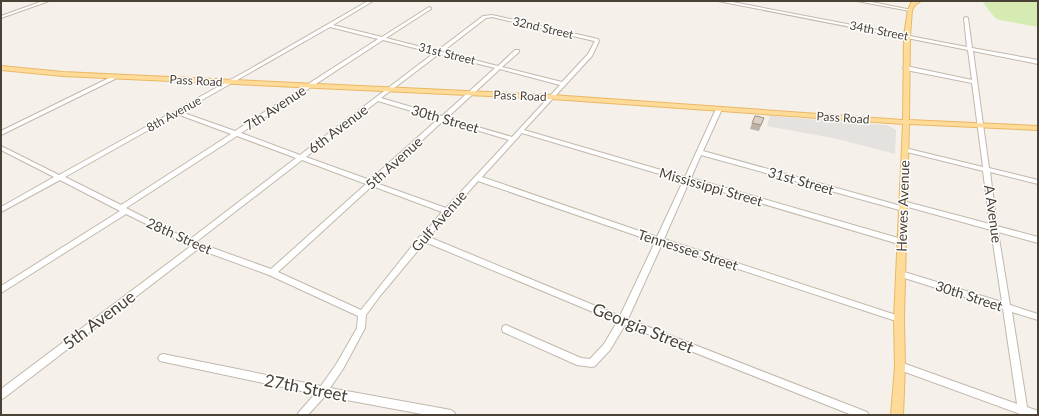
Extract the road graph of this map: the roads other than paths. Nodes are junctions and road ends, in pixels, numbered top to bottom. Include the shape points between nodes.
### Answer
1 (47, 1) edge
2 (370, 1) edge
3 (720, 1) edge
4 (859, 1) edge
5 (919, 1) edge
6 (429, 8) dead end
7 (910, 10) junction
8 (488, 16) joint
9 (1, 17) edge
10 (966, 18) dead end
11 (329, 25) junction
12 (907, 36) junction
13 (382, 38) junction
14 (597, 41) joint
15 (969, 49) junction
16 (517, 51) dead end
17 (438, 52) junction
18 (1038, 62) edge
19 (1, 68) edge
20 (499, 68) junction
21 (906, 68) junction
22 (115, 77) junction
23 (230, 82) junction
24 (975, 82) junction
25 (564, 84) junction
26 (309, 86) junction
27 (388, 90) junction
28 (471, 94) junction
29 (552, 97) junction
30 (377, 100) junction
31 (719, 109) junction
32 (177, 112) junction
33 (444, 118) junction
34 (877, 120) junction
35 (906, 122) junction
36 (981, 126) junction
37 (1038, 128) edge
38 (520, 131) junction
39 (1, 133) edge
40 (236, 133) junction
41 (906, 134) junction
42 (513, 139) junction
43 (1, 148) edge
44 (905, 150) junction
45 (699, 152) junction
46 (301, 157) junction
47 (986, 169) junction
48 (61, 178) junction
49 (477, 178) junction
50 (686, 180) junction
51 (1038, 182) edge
52 (372, 183) junction
53 (903, 206) junction
54 (3, 207) edge
55 (123, 210) junction
56 (447, 211) junction
57 (994, 228) junction
58 (423, 238) junction
59 (1038, 240) edge
60 (660, 241) junction
61 (902, 242) junction
62 (193, 245) junction
63 (272, 273) junction
64 (901, 274) junction
65 (1, 290) edge
66 (1007, 308) junction
67 (362, 314) junction
68 (1038, 317) edge
69 (899, 319) junction
70 (622, 320) junction
71 (506, 329) dead end
72 (163, 358) dead end
73 (900, 366) junction
74 (323, 391) junction
75 (1, 395) edge
76 (1023, 410) junction
77 (302, 415) edge
78 (451, 415) edge
79 (864, 415) edge
80 (897, 415) edge
81 (1036, 415) edge

1 - 9 street
2 - 11 street, 8th Avenue
3 - 12 street, 34th Street
4 - 7 street
5 - 7 main road via 913,4
6 - 13 street, 7th Avenue
7 - 12 main road, Hewes Avenue
8 - 14 street, 32nd Street
8 - 17 street, 6th Avenue
10 - 15 street, A Avenue
11 - 13 street, 31st Street
11 - 23 street, 8th Avenue
12 - 15 street, 34th Street
12 - 21 main road, Hewes Avenue
13 - 17 street, 31st Street
13 - 26 street, 7th Avenue
14 - 25 street, Gulf Avenue via 590,55
15 - 18 street, 34th Street
15 - 24 street, A Avenue
16 - 20 street, 5th Avenue
17 - 20 street, 31st Street
17 - 27 street, 6th Avenue
19 - 22 main road, Pass Road
20 - 25 street, 31st Street
20 - 28 street, 5th Avenue
21 - 24 street
21 - 35 main road, Hewes Avenue
22 - 23 main road, Pass Road
22 - 39 street
23 - 26 main road, Pass Road
23 - 32 street, 8th Avenue
24 - 36 street, A Avenue
25 - 29 street, Gulf Avenue
26 - 27 main road, Pass Road
26 - 40 street, 7th Avenue
27 - 28 main road, Pass Road
27 - 30 street, 6th Avenue
28 - 29 main road, Pass Road
28 - 33 street, 5th Avenue
29 - 31 main road, Pass Road
29 - 38 street, Gulf Avenue
30 - 33 street, 30th Street
30 - 46 street, 6th Avenue
31 - 34 main road, Pass Road
31 - 45 street
32 - 40 street
32 - 48 street, 8th Avenue
33 - 42 street, 30th Street
33 - 52 street, 5th Avenue
34 - 35 main road, Pass Road
34 - 41 main road
35 - 36 main road, Pass Road
35 - 41 main road, Hewes Avenue
36 - 37 main road, Pass Road
36 - 47 street, A Avenue
38 - 42 street, Gulf Avenue
38 - 50 street, Mississippi Street
40 - 46 street
40 - 55 street, 7th Avenue
41 - 44 main road, Hewes Avenue
42 - 49 street, Gulf Avenue
43 - 48 street, 28th Street
44 - 47 street
44 - 53 main road, Hewes Avenue
45 - 50 street
45 - 53 street, 31st Street
46 - 52 street
46 - 62 street, 6th Avenue
47 - 51 street
47 - 57 street, A Avenue
48 - 54 street
48 - 55 street, 28th Street
49 - 56 street, Gulf Avenue
49 - 60 street, Tennessee Street
50 - 60 street
50 - 61 street, Mississippi Street
52 - 56 street
52 - 63 street, 5th Avenue
53 - 57 street, 31st Street
53 - 61 main road, Hewes Avenue
55 - 62 street, 28th Street
55 - 65 street
56 - 58 street, Gulf Avenue
57 - 59 street, 31st Street
57 - 66 street, A Avenue
58 - 67 street, Gulf Avenue
58 - 70 street, Georgia Street
60 - 69 street, Tennessee Street
60 - 70 street
61 - 64 main road, Hewes Avenue
62 - 63 street, 28th Street
62 - 75 street, 5th Avenue
63 - 67 street, 28th Street
64 - 66 street, 30th Street
64 - 69 main road, Hewes Avenue
66 - 68 street, 30th Street
66 - 76 street, A Avenue
67 - 74 street, Gulf Avenue via 361,328 353,344
69 - 73 main road, Hewes Avenue
70 - 71 street via 603,355 592,363 580,362
70 - 79 street, Georgia Street
72 - 74 street, 27th Street
73 - 76 street
73 - 80 main road, Hewes Avenue
74 - 77 street, Gulf Avenue
74 - 78 street, 27th Street
76 - 81 street

